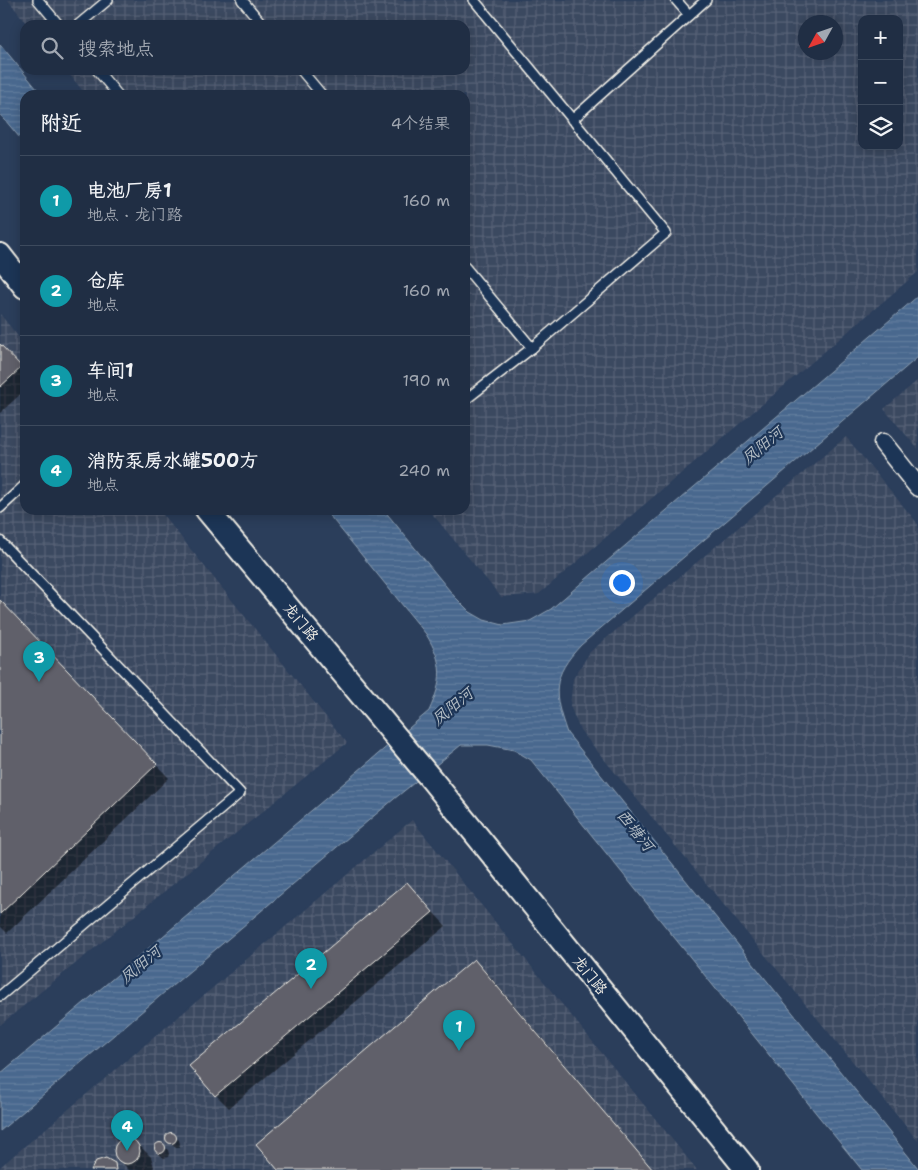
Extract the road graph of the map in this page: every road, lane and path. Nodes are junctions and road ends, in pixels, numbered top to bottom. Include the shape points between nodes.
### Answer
1 (38, 0) edge
2 (108, 0) edge
3 (242, 0) edge
4 (474, 0) edge
5 (676, 0) edge
6 (706, 0) edge
7 (689, 15) junction
8 (55, 20) edge
9 (84, 20) edge
10 (259, 20) edge
11 (101, 75) edge
12 (305, 75) edge
13 (114, 90) edge
14 (318, 90) edge
15 (572, 120) junction
16 (0, 255) edge
17 (470, 273) edge
18 (20, 281) edge
19 (532, 348) junction
20 (470, 396) edge
21 (882, 443) dead end
22 (918, 487) edge
23 (20, 490) edge
24 (0, 508) edge
25 (211, 515) edge
26 (0, 541) edge
27 (0, 996) edge
28 (747, 1170) edge

1 - 8 lane
2 - 9 lane
3 - 10 lane
4 - 15 lane
5 - 7 lane
6 - 7 lane
7 - 15 lane
11 - 13 lane
12 - 14 lane
15 - 19 lane via 666,233
16 - 18 street
17 - 19 lane
19 - 20 lane
21 - 22 street
23 - 24 lane
25 - 28 street, 龙门路 via 394,733
26 - 27 lane via 240,793

